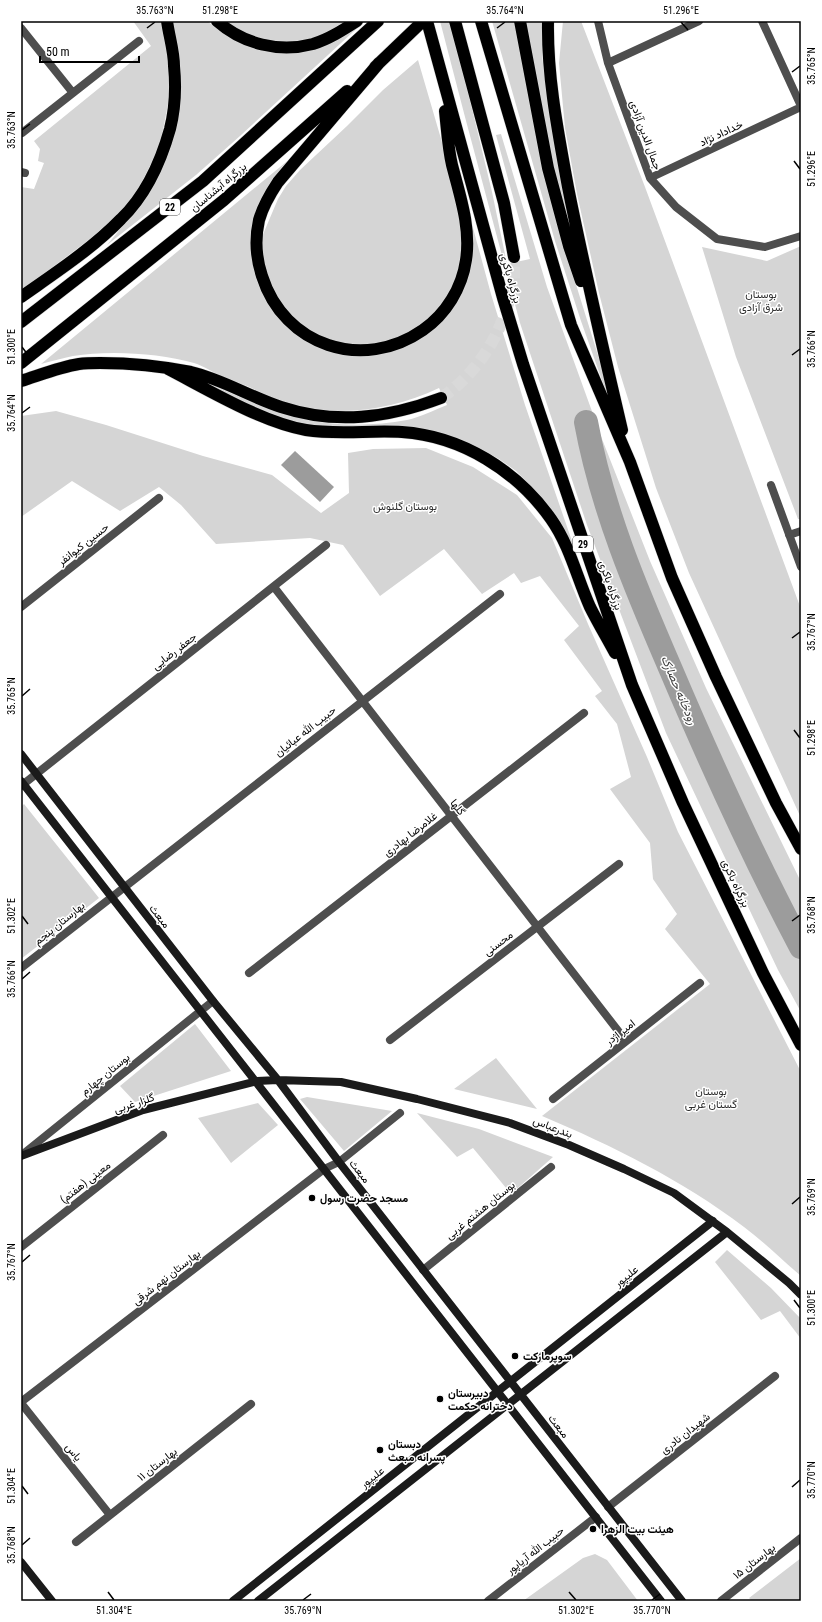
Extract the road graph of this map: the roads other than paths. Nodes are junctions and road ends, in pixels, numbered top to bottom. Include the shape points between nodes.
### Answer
1 (167, 21) edge
2 (217, 21) edge
3 (357, 21) edge
4 (378, 21) edge
5 (425, 21) edge
6 (455, 21) edge
7 (481, 21) edge
8 (520, 21) edge
9 (548, 21) edge
10 (598, 21) edge
11 (699, 21) edge
12 (762, 21) edge
13 (21, 28) edge
14 (139, 41) dead end
15 (380, 63) junction
16 (438, 63) junction
17 (608, 63) junction
18 (73, 93) junction
19 (801, 107) edge
20 (22, 133) edge
21 (650, 178) junction
22 (801, 236) edge
23 (514, 258) tunnel mouth
24 (21, 297) edge
25 (21, 322) edge
26 (601, 339) junction
27 (21, 363) edge
28 (166, 368) junction
29 (21, 381) edge
30 (441, 398) tunnel mouth
31 (630, 462) junction
32 (771, 485) dead end
33 (159, 498) dead end
34 (801, 531) edge
35 (789, 535) junction
36 (326, 545) dead end
37 (801, 567) edge
38 (274, 587) junction
39 (500, 594) dead end
40 (21, 607) edge
41 (632, 685) junction
42 (362, 701) junction
43 (584, 712) dead end
44 (21, 754) edge
45 (36, 774) junction
46 (22, 783) edge
47 (451, 816) junction
48 (801, 849) edge
49 (619, 864) dead end
50 (124, 886) junction
51 (111, 896) junction
52 (537, 927) junction
53 (21, 968) edge
54 (249, 973) dead end
55 (700, 983) dead end
56 (213, 1001) junction
57 (201, 1011) junction
58 (390, 1040) dead end
59 (626, 1041) junction
60 (801, 1045) edge
61 (278, 1080) junction
62 (257, 1081) junction
63 (553, 1099) dead end
64 (400, 1113) dead end
65 (163, 1135) dead end
66 (22, 1155) edge
67 (339, 1162) junction
68 (551, 1167) dead end
69 (324, 1169) junction
70 (713, 1221) junction
71 (727, 1232) junction
72 (21, 1247) edge
73 (424, 1270) junction
74 (801, 1295) edge
75 (775, 1376) dead end
76 (511, 1382) junction
77 (498, 1392) junction
78 (520, 1394) junction
79 (21, 1403) edge
80 (251, 1404) dead end
81 (508, 1404) junction
82 (608, 1507) junction
83 (110, 1515) junction
84 (596, 1517) junction
85 (801, 1538) edge
86 (76, 1542) dead end
87 (21, 1562) edge
88 (52, 1601) edge
89 (233, 1601) edge
90 (258, 1601) edge
91 (488, 1601) edge
92 (661, 1601) edge
93 (682, 1601) edge
94 (721, 1601) edge

1 - 24 highway via 174,64 175,96 170,129 157,165 141,194 122,218 82,252
2 - 3 highway via 238,36 261,45 279,47 313,44
4 - 25 highway, بزرگراه آبشناسان / 22 via 203,181
5 - 15 highway, بزرگراه آبشناسان / 22
5 - 16 highway, بزرگراه باکری / 29
6 - 23 highway via 504,203
7 - 31 highway via 571,325
8 - 26 highway via 548,168 568,246
9 - 26 highway via 551,88 558,136
10 - 17 street, جمال الدین آزادی
11 - 17 street
12 - 19 street
13 - 18 street
14 - 18 street
15 - 16 highway via 278,182 264,208 258,231 260,269 275,305 293,325 312,338 352,350 373,350 396,345 420,333 430,326 449,304 462,278 467,248 465,222 452,164
15 - 27 highway, بزرگراه آبشناسان / 22 via 224,200
16 - 41 highway, بزرگراه باکری / 29 via 502,298
17 - 21 street, جمال الدین آزادی
18 - 20 street
19 - 21 street, خداداد نژاد
21 - 22 street, جمال الدین آزادی via 676,207 717,239 765,247
26 - 31 highway
28 - 29 highway via 127,363 79,364
28 - 30 highway via 192,372 280,407 322,416 353,418 388,414
28 - 41 highway via 271,420 305,430 422,434 468,450 500,467 529,492 552,520 566,545 590,607
31 - 48 highway via 678,592 776,803
32 - 35 street
33 - 40 street, حسین کیوانفر
34 - 35 street
35 - 37 street
36 - 38 street, جعفر رضایی
38 - 42 street, گلها
38 - 45 street, جعفر رضایی
39 - 42 street, حبیب الله عبائیان
41 - 60 highway, بزرگراه باکری / 29 via 683,803 763,973
42 - 47 street, گلها
42 - 50 street, حبیب الله عبائیان
43 - 47 street, غلامرضا بهادری
44 - 45 street, مبعث
45 - 46 street, جعفر رضایی
45 - 50 street, مبعث
46 - 51 street
47 - 52 street, گلها
47 - 54 street, غلامرضا بهادری
49 - 52 street, محسنی
50 - 51 street, حبیب الله عبائیان
50 - 56 street, مبعث
51 - 53 street, بهارستان پنجم
51 - 57 street
52 - 58 street, محسنی
52 - 59 street, گلها
55 - 59 street, امیر اژدر
56 - 57 street, بوستان چهارم
56 - 61 street, مبعث
57 - 62 street
57 - 66 street, بوستان چهارم
59 - 63 street, امیر اژدر
61 - 62 street, بندرعباس
61 - 67 street, مبعث
61 - 70 street, بندرعباس via 341,1082 510,1123 569,1145 674,1193
62 - 66 street, گلزار غربی via 143,1110
62 - 69 street
64 - 67 street, بهارستان نهم شرقی
65 - 72 street, معینی (هفتم)
67 - 69 street, بهارستان نهم شرقی
67 - 73 street, مبعث
68 - 73 street, بوستان هشتم غربی
69 - 77 street
69 - 79 street, بهارستان نهم شرقی
70 - 71 street, بندرعباس
70 - 76 street, علیپور
71 - 74 street, بندرعباس
71 - 78 street
73 - 76 street, مبعث
75 - 82 street, شهیدان نادری
76 - 77 street, علیپور
76 - 78 street, مبعث
77 - 81 street
77 - 89 street, علیپور
78 - 81 street
78 - 82 street, مبعث
79 - 83 street, یاس
80 - 83 street, بهارستان ۱۱
81 - 84 street
81 - 90 street
82 - 93 street, مبعث
83 - 86 street, بهارستان ۱۱
84 - 91 street, حبیب الله آریاپور
84 - 92 street
85 - 94 street, بهارستان ۱۵
87 - 88 street

